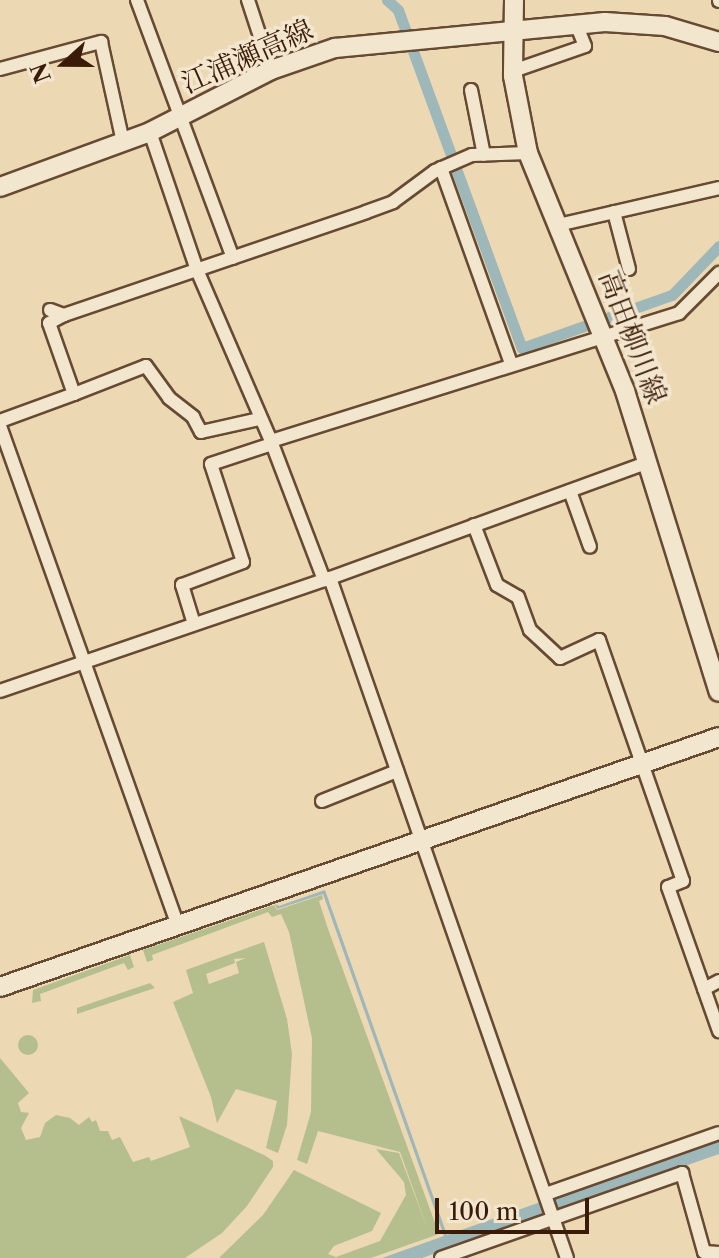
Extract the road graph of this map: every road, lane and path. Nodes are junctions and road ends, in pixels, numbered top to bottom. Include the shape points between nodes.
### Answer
1 (137, 0) edge
2 (248, 0) edge
3 (514, 0) edge
4 (576, 24) junction
5 (513, 30) junction
6 (719, 42) edge
7 (0, 69) edge
8 (271, 70) junction
9 (513, 71) junction
10 (471, 90) dead end
11 (180, 117) junction
12 (150, 132) junction
13 (123, 142) junction
14 (528, 153) junction
15 (478, 155) junction
16 (438, 170) junction
17 (0, 187) edge
18 (719, 188) edge
19 (614, 212) junction
20 (566, 223) junction
21 (233, 258) junction
22 (629, 269) dead end
23 (197, 270) junction
24 (719, 273) edge
25 (50, 310) dead end
26 (64, 315) junction
27 (604, 334) junction
28 (511, 364) junction
29 (74, 394) junction
30 (260, 421) junction
31 (0, 423) edge
32 (271, 442) junction
33 (648, 462) junction
34 (570, 491) junction
35 (474, 525) junction
36 (590, 547) dead end
37 (327, 579) junction
38 (194, 624) junction
39 (83, 662) junction
40 (717, 682) edge
41 (0, 691) edge
42 (719, 737) edge
43 (643, 764) junction
44 (397, 771) junction
45 (322, 801) dead end
46 (422, 841) junction
47 (178, 926) junction
48 (719, 981) edge
49 (0, 987) edge
50 (704, 989) junction
51 (719, 1031) edge
52 (719, 1133) edge
53 (547, 1195) junction
54 (554, 1218) junction
55 (719, 1253) edge
56 (705, 1255) edge
57 (441, 1258) edge
58 (567, 1258) edge

1 - 11 street
2 - 8 street
3 - 5 main road, 高田柳川線
4 - 5 main road, 江浦瀬高線
4 - 6 main road, 江浦瀬高線 via 647,24
4 - 9 street via 585,46
5 - 8 main road, 江浦瀬高線 via 335,48
5 - 9 main road, 高田柳川線
7 - 13 street via 101,42
8 - 11 main road, 江浦瀬高線
9 - 14 main road, 高田柳川線
10 - 15 street
11 - 12 main road, 江浦瀬高線
11 - 21 street
12 - 13 main road, 江浦瀬高線
12 - 23 street
13 - 17 main road, 江浦瀬高線
14 - 15 street
14 - 20 main road, 高田柳川線
15 - 16 street
16 - 21 street via 393,202
16 - 28 street
18 - 19 street
19 - 20 street
19 - 22 street
20 - 27 main road, 高田柳川線
21 - 23 street
23 - 26 street
23 - 30 street
24 - 27 street via 679,313
25 - 26 street
26 - 29 street via 49,323
27 - 28 street
27 - 33 main road, 高田柳川線
28 - 32 street
29 - 30 street via 146,366 201,432
29 - 31 street
30 - 32 street
31 - 39 street
32 - 37 street
32 - 38 street via 211,464 243,562 182,585
33 - 34 street
33 - 40 main road, 高田柳川線
34 - 35 street
34 - 36 street
35 - 37 street
35 - 43 street via 497,585 518,597 530,630 560,658 599,640
37 - 38 street
37 - 44 street
38 - 39 street
39 - 41 street
39 - 47 street
42 - 43 main road
43 - 46 main road
43 - 50 street via 683,881 668,887
44 - 45 street
44 - 46 street
46 - 47 main road
46 - 53 street
47 - 49 main road
48 - 50 street
50 - 51 street
52 - 53 street
53 - 54 street
54 - 56 street via 682,1173
54 - 57 street
54 - 58 street
55 - 56 street

